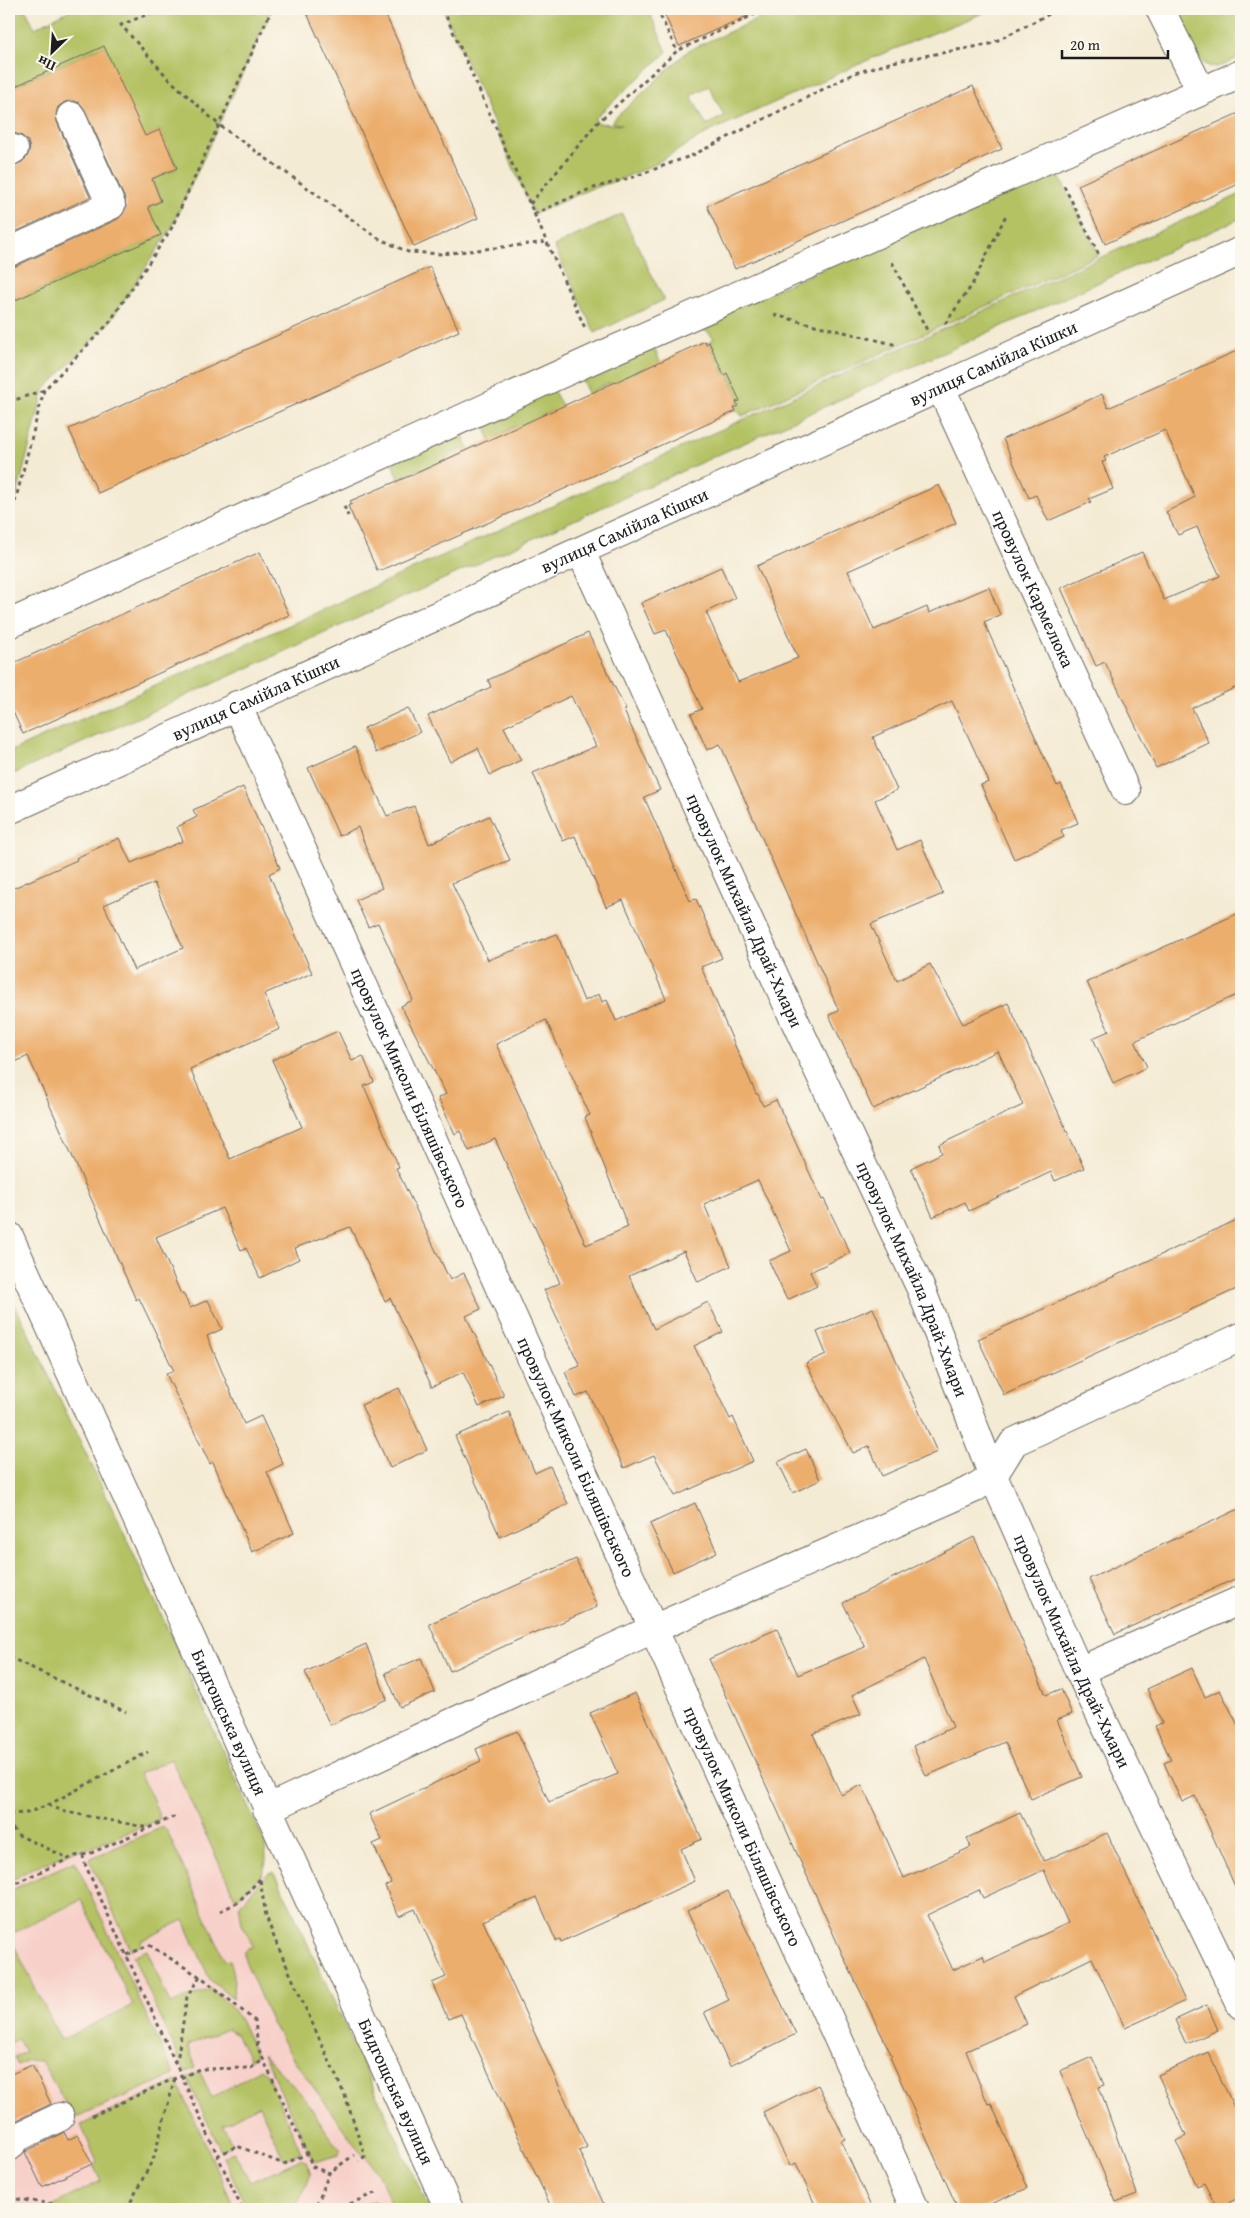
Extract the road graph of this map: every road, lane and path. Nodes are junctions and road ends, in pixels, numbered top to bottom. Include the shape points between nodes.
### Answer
1 (160, 9) edge
2 (272, 9) edge
3 (443, 9) edge
4 (657, 9) edge
5 (766, 9) edge
6 (1059, 9) edge
7 (1160, 9) edge
8 (677, 51) junction
9 (1241, 74) edge
10 (1202, 92) junction
11 (71, 116) dead end
12 (219, 125) junction
13 (1039, 164) junction
14 (530, 204) junction
15 (534, 214) junction
16 (879, 235) junction
17 (547, 242) junction
18 (1241, 251) edge
19 (9, 252) edge
20 (1099, 255) dead end
21 (737, 296) junction
22 (945, 324) dead end
23 (928, 332) dead end
24 (897, 346) dead end
25 (598, 357) junction
26 (940, 388) junction
27 (44, 390) junction
28 (9, 402) edge
29 (9, 525) edge
30 (581, 552) junction
31 (9, 624) edge
32 (237, 705) junction
33 (1126, 791) dead end
34 (9, 810) edge
35 (9, 1236) edge
36 (1241, 1336) edge
37 (993, 1476) junction
38 (1241, 1600) edge
39 (653, 1629) junction
40 (9, 1657) edge
41 (1079, 1671) junction
42 (126, 1712) dead end
43 (148, 1752) dead end
44 (48, 1805) junction
45 (267, 1809) junction
46 (9, 1814) edge
47 (178, 1816) dead end
48 (9, 1822) edge
49 (150, 1828) junction
50 (82, 1855) junction
51 (289, 1857) junction
52 (68, 1859) junction
53 (260, 1880) junction
54 (9, 1886) edge
55 (220, 1911) dead end
56 (127, 1956) junction
57 (200, 1976) junction
58 (1241, 2005) edge
59 (263, 2060) junction
60 (174, 2063) junction
61 (181, 2077) junction
62 (175, 2078) junction
63 (60, 2117) joint
64 (9, 2147) edge
65 (306, 2154) junction
66 (354, 2155) dead end
67 (217, 2156) junction
68 (359, 2161) dead end
69 (328, 2173) junction
70 (379, 2191) dead end
71 (9, 2199) edge
72 (317, 2205) junction
73 (13, 2209) edge
74 (90, 2209) edge
75 (127, 2209) edge
76 (242, 2209) edge
77 (312, 2209) edge
78 (449, 2209) edge
79 (915, 2209) edge

1 - 12 path via 121,25 169,79
2 - 12 path
3 - 14 path
4 - 8 path
5 - 8 path
6 - 15 path via 990,44 897,61 855,73 694,155 590,188
7 - 10 street
8 - 14 path via 597,123
9 - 10 street
10 - 13 street
11 - 19 street via 112,205
12 - 17 path via 378,238 408,252 442,254
12 - 27 path via 166,236 108,322
13 - 16 street
13 - 20 path
13 - 22 path via 976,277
14 - 15 path
15 - 17 path
16 - 21 street
16 - 23 path
17 - 25 path
18 - 26 street, вулиця Самійла Кішки
21 - 24 path via 748,306 773,315
21 - 25 street
25 - 31 street
26 - 30 street, вулиця Самійла Кішки
26 - 33 street, провулок Кармелюка
27 - 28 path
27 - 29 path
30 - 32 street, вулиця Самійла Кішки
30 - 37 street, провулок Михайла Драй-Хмари via 922,1289
32 - 34 street, вулиця Самійла Кішки
32 - 39 street, провулок Миколи Біляшівського
35 - 45 street, Бидгощська вулиця
36 - 37 street via 1014,1442
37 - 39 street via 973,1489
37 - 41 street, провулок Михайла Драй-Хмари
38 - 41 street
39 - 45 street
39 - 79 street, провулок Миколи Біляшівського
40 - 42 path
41 - 58 street, провулок Михайла Драй-Хмари
43 - 44 path
44 - 46 path via 27,1813
44 - 49 path via 66,1812
45 - 51 street, Бидгощська вулиця
47 - 49 path
48 - 52 path via 16,1834
49 - 50 path
50 - 52 path
50 - 56 path
51 - 53 path via 270,1866
51 - 78 street, Бидгощська вулиця
52 - 54 path
53 - 55 path via 237,1903
53 - 68 path via 266,1916 275,1940 347,2104 364,2156
56 - 57 path via 149,1945
56 - 60 path
57 - 59 path via 254,2022
57 - 60 path via 188,1997
59 - 61 path via 251,2068 199,2069
59 - 65 path
60 - 61 path
61 - 62 path
61 - 67 path
62 - 63 path via 78,2122
62 - 75 path via 154,2157
63 - 64 street via 18,2137
65 - 67 path via 284,2164 236,2146
65 - 69 path via 313,2167
66 - 69 path
67 - 76 path
69 - 72 path
70 - 72 path via 343,2207
71 - 73 path
71 - 74 path
72 - 77 path

